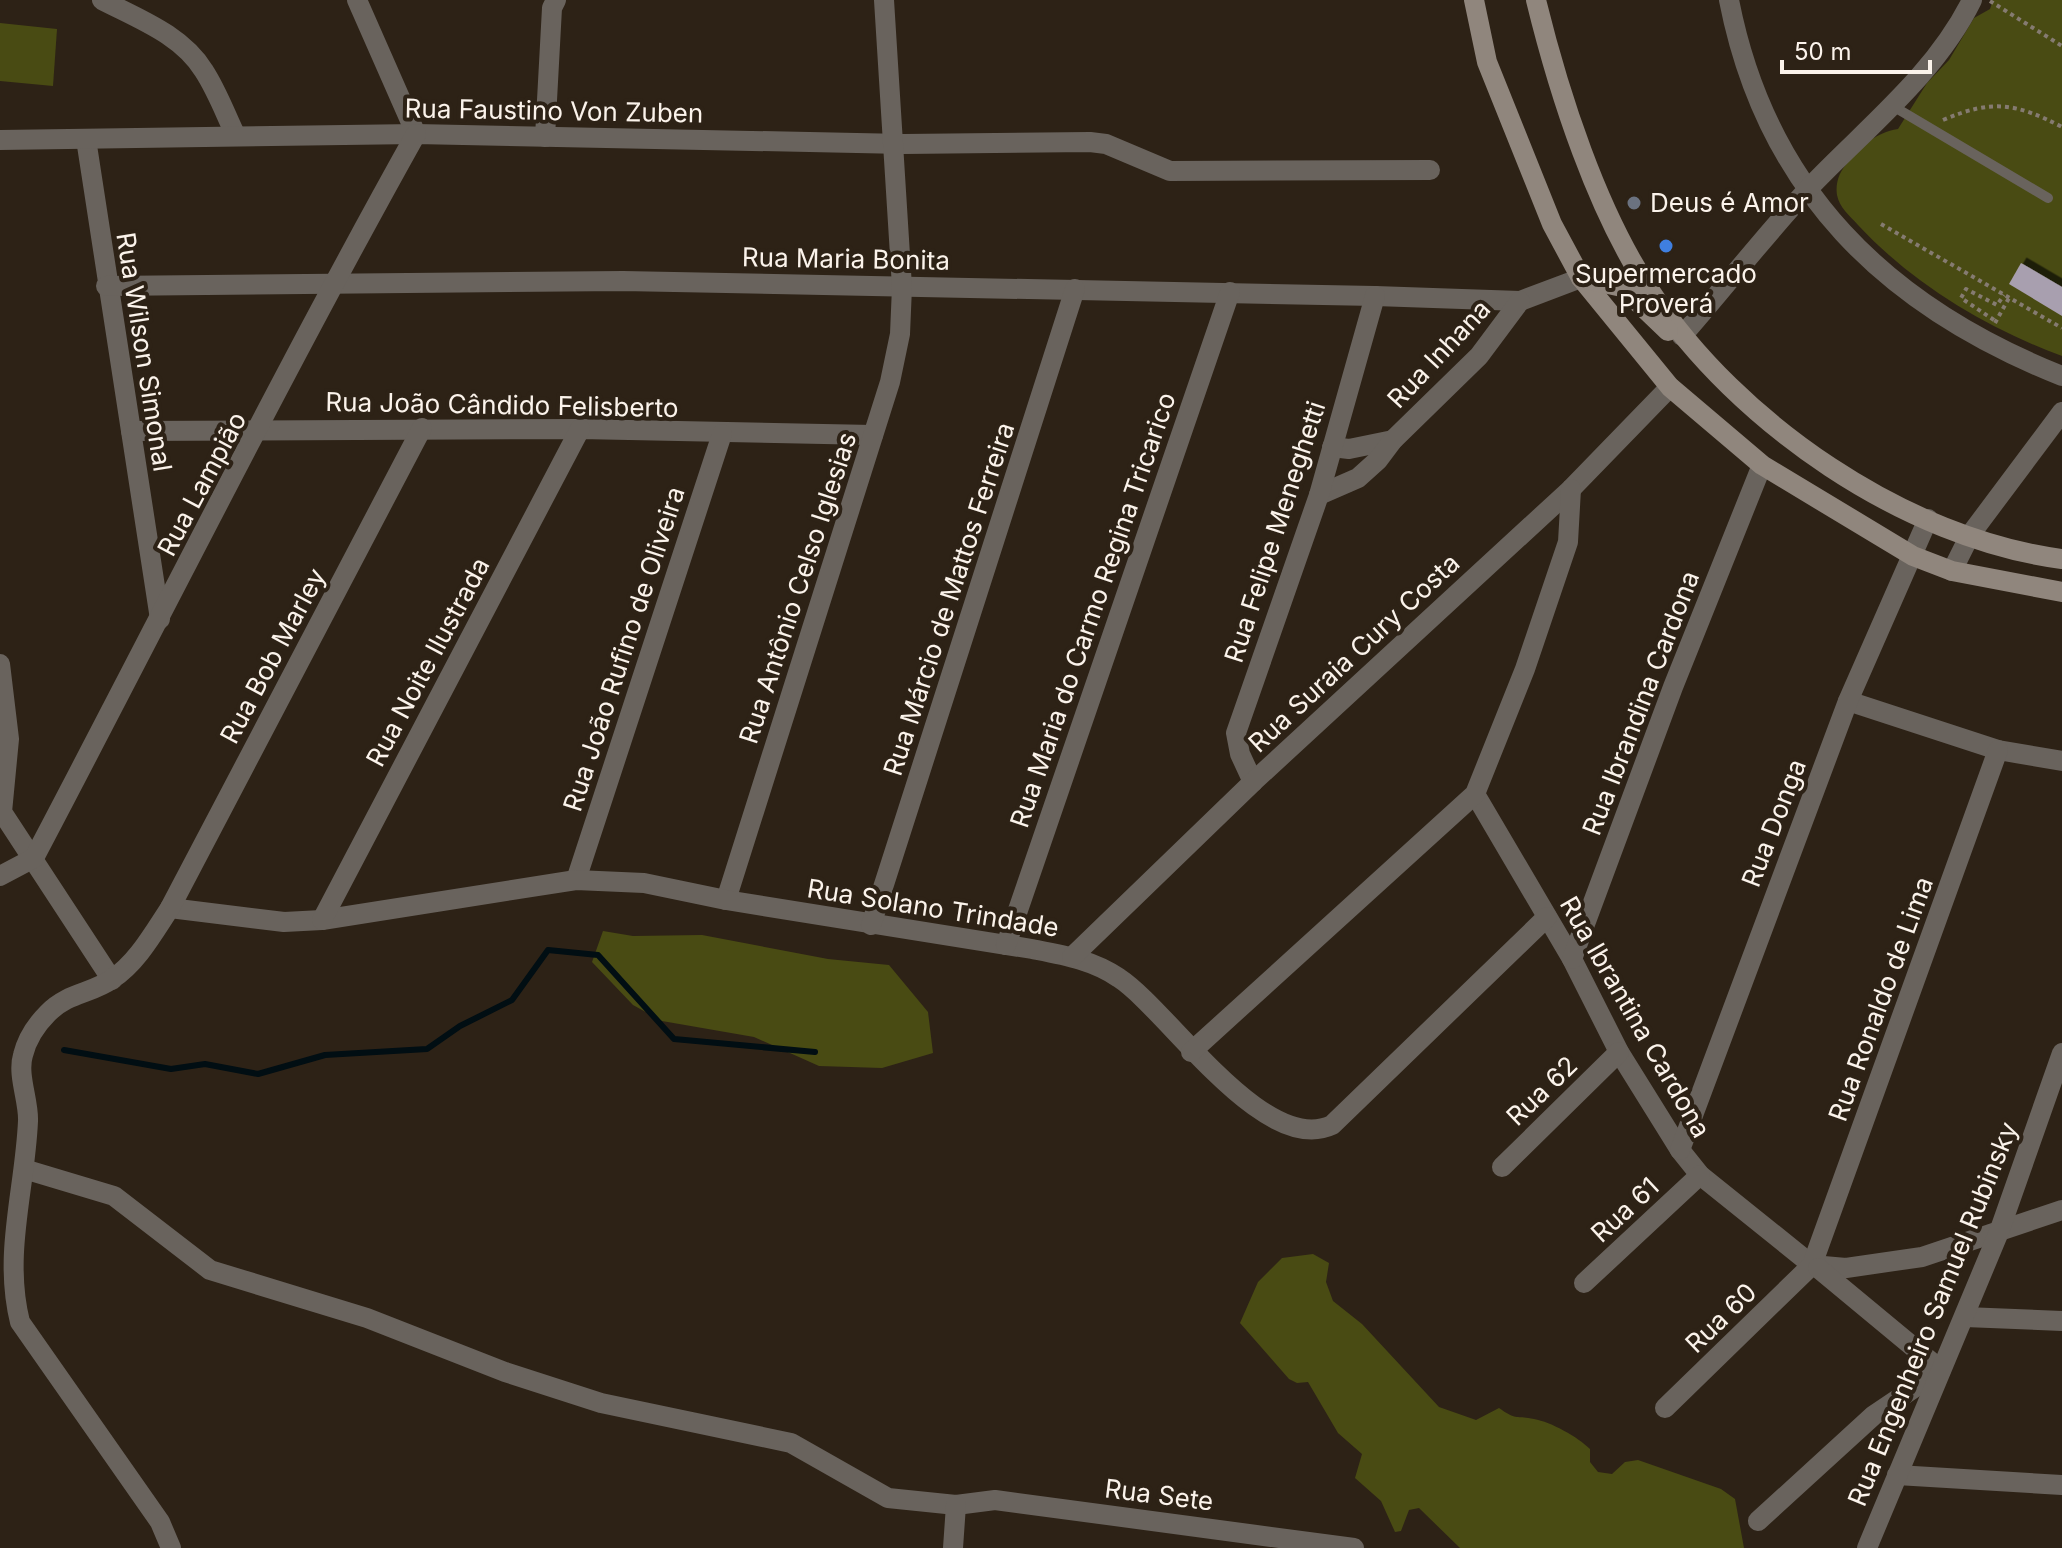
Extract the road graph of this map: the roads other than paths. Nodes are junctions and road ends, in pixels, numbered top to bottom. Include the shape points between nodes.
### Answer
1 (102, 0) edge
2 (357, 0) edge
3 (556, 0) edge
4 (884, 0) edge
5 (1474, 0) edge
6 (1536, 0) edge
7 (1729, 0) edge
8 (1972, 0) edge
9 (132, 7) edge
10 (1891, 105) junction
11 (235, 134) junction
12 (416, 134) junction
13 (545, 137) junction
14 (86, 139) junction
15 (0, 140) edge
16 (892, 143) junction
17 (1430, 170) dead end
18 (1807, 191) junction
19 (2048, 198) dead end
20 (1581, 278) junction
21 (333, 283) junction
22 (106, 286) junction
23 (902, 287) junction
24 (1075, 289) junction
25 (1230, 292) junction
26 (1375, 296) junction
27 (1520, 301) junction
28 (1682, 336) junction
29 (2062, 376) edge
30 (1670, 387) junction
31 (2062, 412) edge
32 (422, 428) junction
33 (260, 429) junction
34 (580, 429) junction
35 (131, 431) junction
36 (722, 434) junction
37 (873, 435) junction
38 (1393, 440) junction
39 (1332, 447) junction
40 (1762, 465) junction
41 (1571, 489) junction
42 (1319, 495) junction
43 (1928, 519) junction
44 (1970, 535) junction
45 (1913, 556) junction
46 (2062, 559) edge
47 (1952, 571) junction
48 (2062, 592) edge
49 (160, 619) junction
50 (0, 664) edge
51 (1848, 701) junction
52 (1998, 750) junction
53 (2062, 761) edge
54 (1253, 782) junction
55 (1475, 794) junction
56 (1, 811) edge
57 (34, 858) junction
58 (0, 876) edge
59 (576, 880) junction
60 (726, 900) junction
61 (170, 908) junction
62 (1547, 917) junction
63 (322, 920) junction
64 (871, 925) junction
65 (1006, 945) junction
66 (1072, 957) junction
67 (1572, 959) junction
68 (112, 980) junction
69 (1191, 1052) junction
70 (1619, 1052) junction
71 (2062, 1053) edge
72 (1680, 1150) junction
73 (1502, 1167) dead end
74 (24, 1169) junction
75 (1700, 1175) junction
76 (2062, 1210) edge
77 (1999, 1232) junction
78 (1815, 1267) junction
79 (1584, 1283) dead end
80 (1965, 1317) junction
81 (2062, 1321) edge
82 (1941, 1370) junction
83 (1665, 1408) dead end
84 (1897, 1475) junction
85 (2062, 1485) edge
86 (956, 1505) junction
87 (1758, 1521) dead end
88 (171, 1548) edge
89 (953, 1548) edge
90 (1354, 1548) edge
91 (1867, 1548) edge

1 - 9 street
2 - 12 street
3 - 13 street
4 - 16 street, Rua Antônio Celso Iglesias
5 - 20 main road via 1487,62 1529,174
6 - 28 main road via 1606,210 1650,292
7 - 18 street via 1769,127
8 - 10 street via 1953,38
9 - 11 street via 176,39 204,70
10 - 18 street
10 - 19 lane
11 - 12 street, Rua Faustino Von Zuben
11 - 14 street, Rua Faustino Von Zuben
12 - 13 street, Rua Faustino Von Zuben
12 - 21 street, Rua Lampião
13 - 16 street, Rua Faustino Von Zuben
14 - 15 street, Rua Faustino Von Zuben
14 - 22 street, Rua Wilson Simonal
16 - 17 street, Rua Faustino Von Zuben via 1106,144 1170,171
16 - 23 street, Rua Antônio Celso Iglesias
18 - 28 street
18 - 29 street via 1882,270 1939,316 1985,343
20 - 27 street, Rua Maria Bonita
20 - 28 main road via 1622,287 1661,326
20 - 30 main road
21 - 22 street, Rua Maria Bonita
21 - 23 street, Rua Maria Bonita via 623,281
21 - 33 street, Rua Lampião
22 - 35 street, Rua Wilson Simonal
23 - 24 street, Rua Maria Bonita
23 - 37 street, Rua Antônio Celso Iglesias via 900,334
24 - 25 street, Rua Maria Bonita
24 - 64 street, Rua Márcio de Mattos Ferreira
25 - 26 street, Rua Maria Bonita
25 - 65 street, Rua Maria do Carmo Regina Tricarico
26 - 27 street, Rua Maria Bonita
26 - 39 street, Rua Felipe Meneghetti
27 - 38 street, Rua Inhana via 1479,356
28 - 43 main road via 1747,403 1787,435 1871,492
30 - 40 main road
30 - 41 street, Rua Suraia Cury Costa
31 - 44 street
32 - 33 street, Rua João Cândido Felisberto
32 - 34 street, Rua João Cândido Felisberto
32 - 61 street, Rua Bob Marley
33 - 35 street, Rua João Cândido Felisberto
33 - 49 street, Rua Lampião
34 - 36 street, Rua João Cândido Felisberto
34 - 63 street, Rua Noite Ilustrada
35 - 49 street, Rua Wilson Simonal
36 - 37 street, Rua João Cândido Felisberto
36 - 59 street, Rua João Rufino de Oliveira
37 - 60 street, Rua Antônio Celso Iglesias
38 - 39 street, Rua Inhana
38 - 42 street, Rua Inhana via 1358,478
39 - 42 street, Rua Felipe Meneghetti
40 - 45 main road
40 - 67 street, Rua Ibrandina Cardona
41 - 54 street, Rua Suraia Cury Costa
41 - 55 street via 1568,542
42 - 54 street, Rua Felipe Meneghetti via 1236,733
43 - 44 main road
43 - 45 street, Rua Donga
44 - 46 main road
44 - 47 street
45 - 47 main road
45 - 51 street, Rua Donga
47 - 48 main road
49 - 57 street, Rua Lampião
50 - 56 street via 9,739
51 - 52 street
51 - 72 street, Rua Donga
52 - 53 street
52 - 78 street, Rua Ronaldo de Lima
54 - 66 street, Rua Suraia Cury Costa
55 - 62 street, Rua Ibrantina Cardona
55 - 69 street
56 - 57 street
57 - 58 street
57 - 68 street
59 - 60 street, Rua Solano Trindade via 644,883
59 - 63 street, Rua Solano Trindade
60 - 64 street, Rua Solano Trindade
61 - 63 street, Rua Solano Trindade via 284,922
61 - 68 street, Rua Bob Marley via 144,948
62 - 67 street, Rua Ibrantina Cardona
62 - 69 street, Rua Solano Trindade via 1323,1129 1292,1127
64 - 65 street, Rua Solano Trindade
65 - 66 street, Rua Solano Trindade
66 - 69 street, Rua Solano Trindade via 1120,978
67 - 70 street, Rua Ibrantina Cardona
68 - 74 street via 71,995 29,1037 21,1058 28,1118
70 - 72 street, Rua Ibrantina Cardona
70 - 73 street, Rua 62
71 - 77 street, Rua Engenheiro Samuel Rubinsky
72 - 75 street, Rua Ibrantina Cardona
74 - 86 street, Rua Sete via 114,1196 210,1270 367,1318 601,1403 791,1443 888,1498
74 - 88 street via 13,1231 12,1289 20,1322 160,1522
75 - 78 street, Rua Ibrantina Cardona
75 - 79 street, Rua 61
76 - 77 street
77 - 78 street via 1922,1257
77 - 80 street, Rua Engenheiro Samuel Rubinsky
78 - 82 street, Rua Ibrantina Cardona
78 - 83 street, Rua 60
80 - 81 street
80 - 82 street, Rua Engenheiro Samuel Rubinsky
82 - 84 street, Rua Engenheiro Samuel Rubinsky
82 - 87 street via 1874,1415
84 - 85 street
84 - 91 street, Rua Engenheiro Samuel Rubinsky
86 - 89 street
86 - 90 street, Rua Sete via 995,1500

